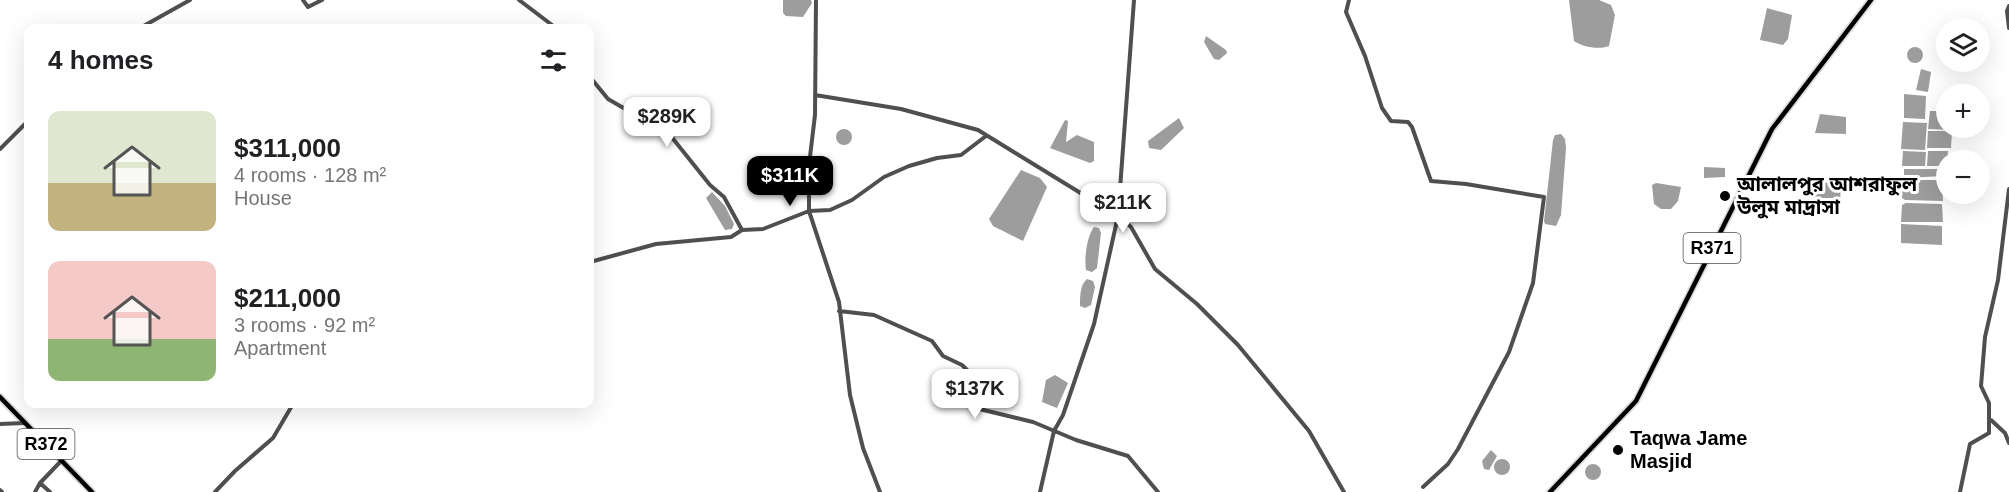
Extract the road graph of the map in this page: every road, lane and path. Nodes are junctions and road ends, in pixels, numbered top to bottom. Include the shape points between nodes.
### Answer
1 (190, 0) edge
2 (303, 0) edge
3 (322, 0) edge
4 (519, 0) edge
5 (816, 0) edge
6 (1134, 0) edge
7 (1349, 0) edge
8 (1871, 0) edge
9 (2009, 6) edge
10 (147, 24) edge
11 (551, 24) edge
12 (2009, 28) edge
13 (594, 82) edge
14 (815, 95) junction
15 (24, 125) edge
16 (986, 136) junction
17 (0, 149) edge
18 (2009, 189) edge
19 (809, 211) junction
20 (1118, 216) junction
21 (742, 230) junction
22 (594, 260) edge
23 (839, 311) junction
24 (0, 397) edge
25 (291, 408) edge
26 (1991, 420) junction
27 (25, 423) junction
28 (0, 424) edge
29 (1054, 431) junction
30 (2009, 443) edge
31 (62, 460) junction
32 (40, 483) junction
33 (1423, 487) dead end
34 (35, 492) edge
35 (50, 492) edge
36 (92, 492) edge
37 (215, 492) edge
38 (880, 492) edge
39 (1040, 492) edge
40 (1158, 492) edge
41 (1344, 492) edge
42 (1550, 492) edge
43 (1960, 492) edge

1 - 10 street
2 - 3 street via 308,7
4 - 11 street
5 - 14 street
6 - 20 street
7 - 33 street via 1346,12 1382,108 1391,121 1408,122 1412,127 1431,182 1544,197 1533,283 1509,352 1448,464
8 - 42 main road, R371 via 1772,129 1636,400
9 - 12 street
13 - 21 street via 608,99 670,135 724,197
14 - 16 street via 901,109 978,130
14 - 19 street
15 - 17 street
16 - 19 street via 961,155 921,162 884,177 830,210
16 - 20 street
18 - 26 street via 1981,386
19 - 21 street via 763,229
19 - 23 street
20 - 29 street via 1094,324
20 - 41 street via 1131,227 1155,269 1238,345 1309,431
21 - 22 street via 731,237 656,244
23 - 29 street via 874,315 932,341 943,356 963,365 970,373 963,405
23 - 38 street via 850,395 862,448
24 - 27 main road, R372
25 - 37 street via 273,438
26 - 30 street via 2005,433
26 - 43 street via 1989,433 1970,444
27 - 28 street
27 - 31 main road, R372
29 - 39 street
29 - 40 street via 1128,456
31 - 32 street
31 - 36 main road, R372
32 - 34 street
32 - 35 street

